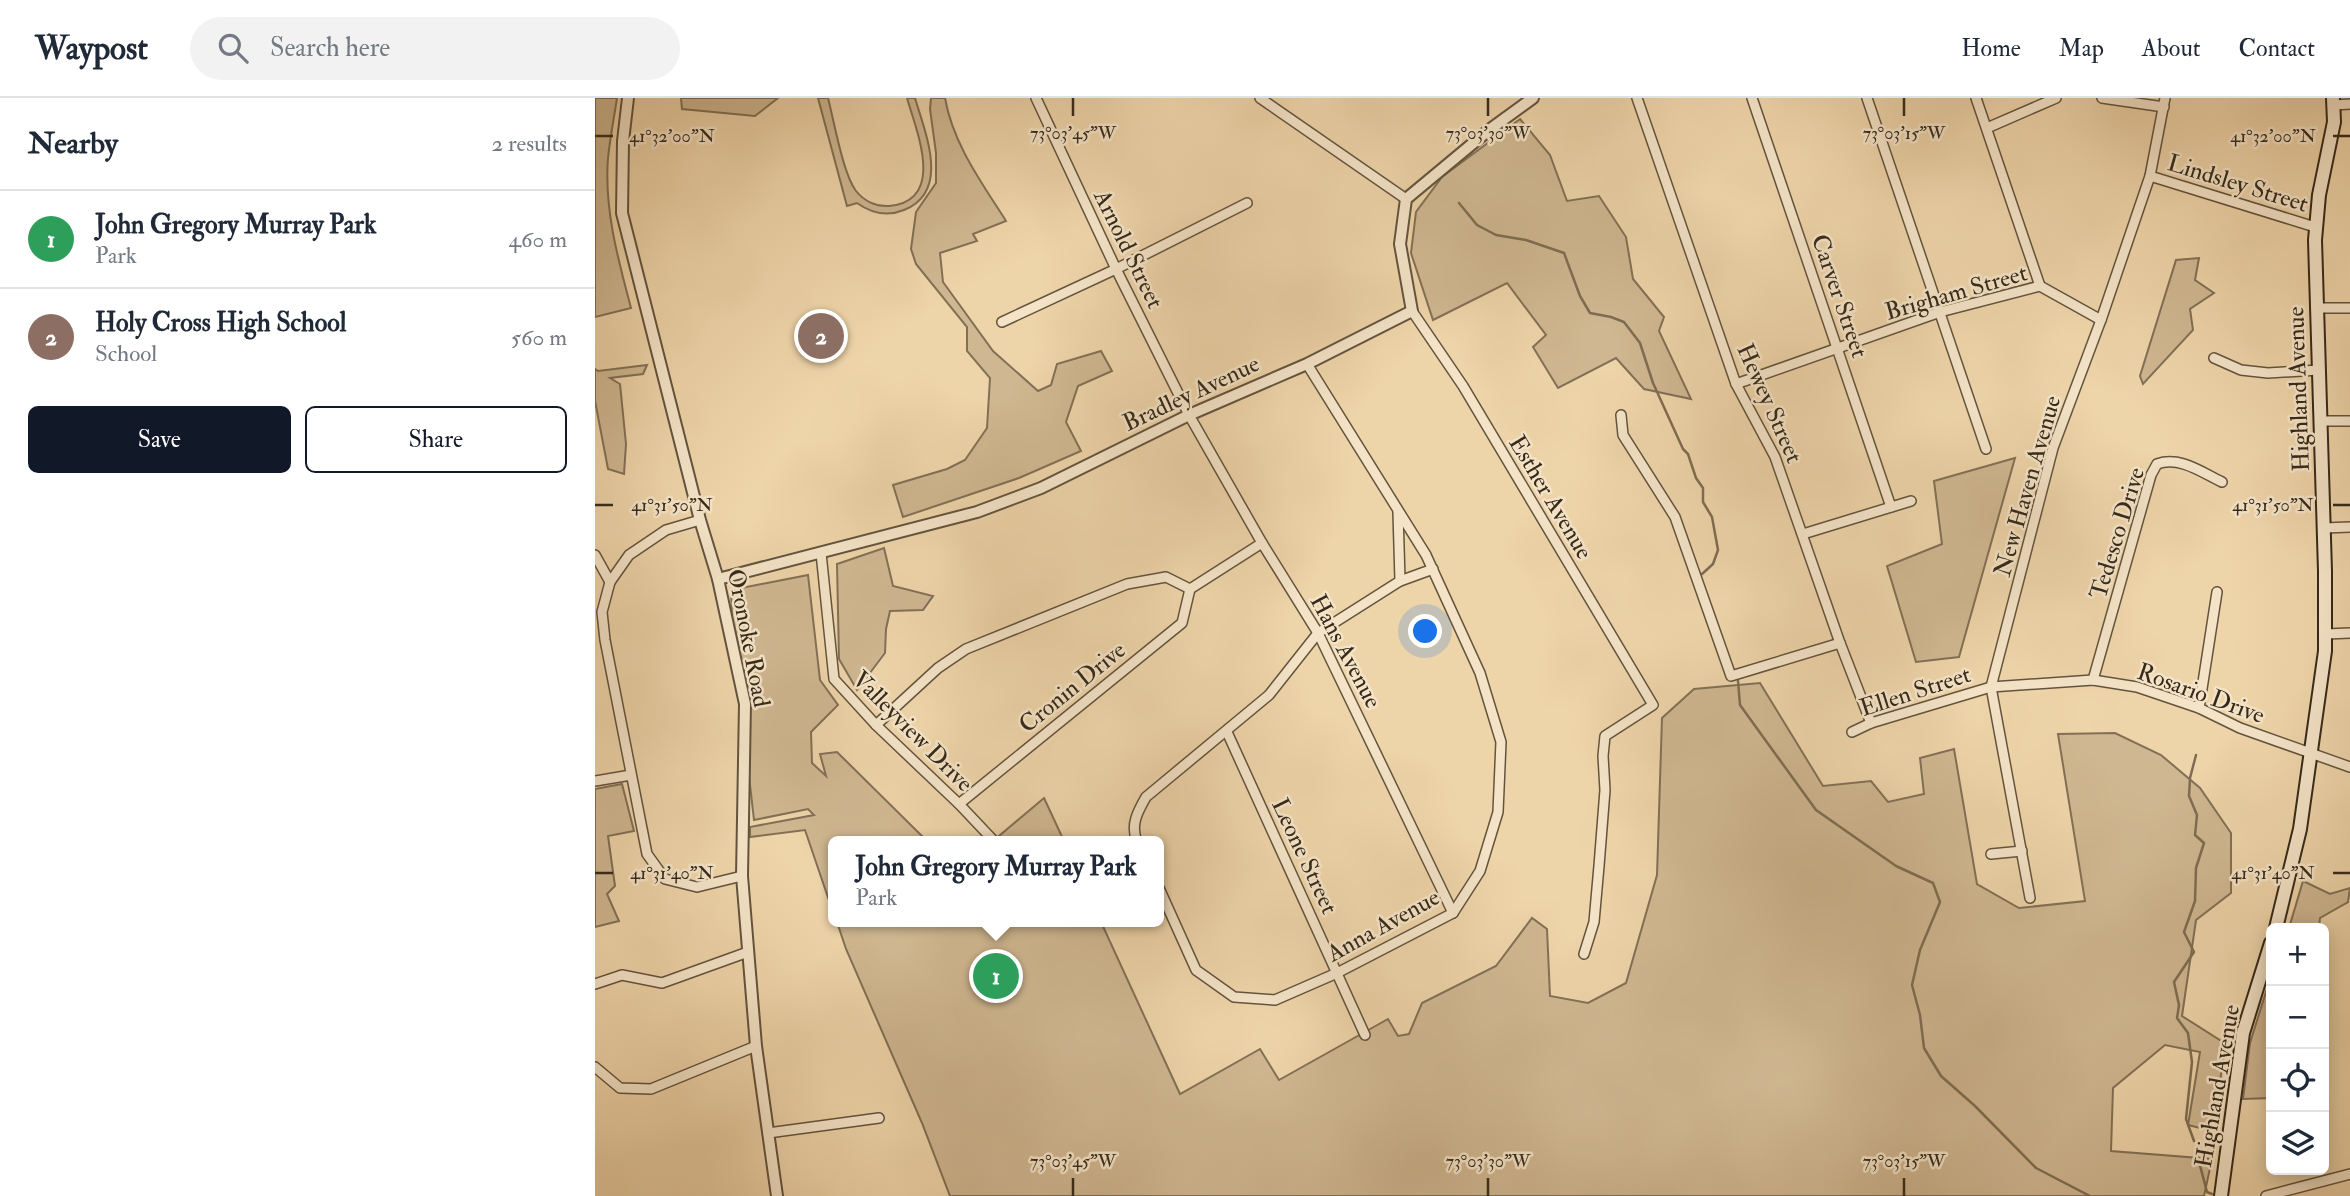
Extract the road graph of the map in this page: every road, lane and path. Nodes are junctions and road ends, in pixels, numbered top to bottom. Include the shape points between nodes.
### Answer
1 (628, 98) edge
2 (1037, 98) edge
3 (1260, 98) edge
4 (1534, 98) edge
5 (1637, 98) edge
6 (1752, 98) edge
7 (1867, 98) edge
8 (1976, 98) edge
9 (2056, 98) edge
10 (2102, 98) edge
11 (2334, 102) edge
12 (2165, 103) edge
13 (2350, 104) edge
14 (1987, 128) junction
15 (2150, 176) junction
16 (1406, 199) junction
17 (1247, 203) dead end
18 (2315, 227) junction
19 (1116, 269) junction
20 (2040, 286) junction
21 (2317, 308) junction
22 (2350, 309) edge
23 (1412, 310) junction
24 (1940, 312) junction
25 (2101, 320) junction
26 (1002, 322) dead end
27 (1838, 349) junction
28 (2214, 358) dead end
29 (1307, 364) junction
30 (2319, 370) junction
31 (1736, 384) junction
32 (1189, 415) junction
33 (1621, 415) dead end
34 (2321, 421) junction
35 (2350, 421) edge
36 (1986, 449) dead end
37 (2222, 482) dead end
38 (1912, 501) dead end
39 (1891, 507) junction
40 (1398, 510) junction
41 (700, 520) junction
42 (2350, 527) edge
43 (2324, 528) junction
44 (1803, 534) junction
45 (1262, 542) junction
46 (821, 553) junction
47 (595, 555) edge
48 (1433, 569) junction
49 (718, 579) junction
50 (1400, 581) junction
51 (610, 582) junction
52 (1190, 589) junction
53 (2217, 592) dead end
54 (1318, 633) junction
55 (2350, 633) edge
56 (2326, 634) junction
57 (1840, 643) junction
58 (2093, 680) junction
59 (1991, 687) junction
60 (2199, 708) junction
61 (1871, 723) junction
62 (876, 725) junction
63 (1227, 732) junction
64 (1852, 732) dead end
65 (2312, 754) junction
66 (2350, 767) edge
67 (631, 775) junction
68 (595, 781) edge
69 (959, 804) junction
70 (989, 836) edge
71 (1135, 836) edge
72 (2021, 851) junction
73 (1991, 854) dead end
74 (742, 876) junction
75 (2030, 898) dead end
76 (1164, 899) edge
77 (1453, 913) junction
78 (2277, 923) edge
79 (748, 952) junction
80 (1584, 954) dead end
81 (2266, 959) edge
82 (1337, 974) junction
83 (595, 984) edge
84 (1365, 1035) dead end
85 (756, 1046) junction
86 (595, 1067) edge
87 (879, 1118) dead end
88 (768, 1133) junction
89 (2350, 1174) edge
90 (777, 1196) edge
91 (2221, 1196) edge
92 (2266, 1196) edge

1 - 41 street, Oronoke Road via 622,213
2 - 19 street, Arnold Street
3 - 16 street
4 - 16 street
5 - 31 street, Hewey Street
6 - 27 street, Carver Street
7 - 24 street
8 - 14 street
9 - 14 street
10 - 12 street
11 - 13 street
11 - 18 main road, Highland Avenue
12 - 15 street, New Haven Avenue
14 - 20 street
15 - 18 street, Lindsley Street
15 - 25 street, New Haven Avenue
16 - 23 street via 1400,244
17 - 19 street
18 - 21 main road, Highland Avenue
19 - 26 street
19 - 32 street, Arnold Street
20 - 24 street, Brigham Street
20 - 25 street, Brigham Street
21 - 22 street
21 - 30 main road, Highland Avenue
23 - 29 street, Bradley Avenue
23 - 80 street, Esther Avenue via 1463,386 1653,705 1607,733 1594,922
24 - 27 street, Brigham Street
24 - 36 street
25 - 59 street, New Haven Avenue via 2053,448
27 - 31 street, Brigham Street
27 - 39 street, Carver Street
28 - 30 street via 2241,370
29 - 32 street, Bradley Avenue
29 - 40 street, Anna Avenue
30 - 34 main road, Highland Avenue
31 - 44 street, Hewey Street via 1775,457
32 - 45 street, Hans Avenue
32 - 46 street, Bradley Avenue via 1041,488
33 - 57 street via 1623,435 1675,517 1731,676
34 - 35 street
34 - 43 main road, Highland Avenue
37 - 58 street, Tedesco Drive via 2178,462 2157,464
38 - 39 street
39 - 44 street
40 - 48 street, Anna Avenue
40 - 50 street
41 - 49 street, Oronoke Road
41 - 51 street via 666,530 629,555
42 - 43 street
43 - 56 main road, Highland Avenue
44 - 57 street, Hewey Street
45 - 52 street
45 - 54 street, Hans Avenue
46 - 49 street, Bradley Avenue
46 - 62 street, Valleyview Drive via 834,678
47 - 51 street
48 - 50 street
48 - 77 street, Anna Avenue via 1480,673 1500,742 1498,812 1480,870
49 - 74 street, Oronoke Road via 745,704
50 - 54 street
51 - 67 street via 602,612 605,640
52 - 62 street via 1166,577 1127,584 966,649 938,668
52 - 69 street, Cronin Drive via 1182,623
53 - 60 street
54 - 63 street via 1269,695
54 - 77 street, Hans Avenue
55 - 56 street
56 - 65 main road, Highland Avenue
57 - 61 street, Hewey Street
58 - 59 street, Rosario Drive
58 - 60 street, Rosario Drive via 2137,687
59 - 61 street, Ellen Street
59 - 72 street, New Haven Avenue
60 - 65 street, Rosario Drive
61 - 64 street, Ellen Street
62 - 69 street, Valleyview Drive
63 - 71 street via 1146,797 1136,814
63 - 82 street, Leone Street
65 - 66 street, Rosario Drive
65 - 78 main road, Highland Avenue
67 - 68 street
67 - 74 street via 647,854 665,879 697,887
69 - 70 street, Valleyview Drive
72 - 73 street
72 - 75 street, New Haven Avenue
74 - 79 street, Oronoke Road
76 - 82 street, Anna Avenue via 1196,970 1234,997 1275,1000
77 - 82 street, Anna Avenue
79 - 83 street via 662,983 621,975
79 - 85 street, Oronoke Road
81 - 91 main road, Highland Avenue via 2243,1033
82 - 84 street, Leone Street
85 - 86 street via 651,1089 620,1088
85 - 88 street, Oronoke Road
87 - 88 street
88 - 90 street, Oronoke Road
89 - 92 street

